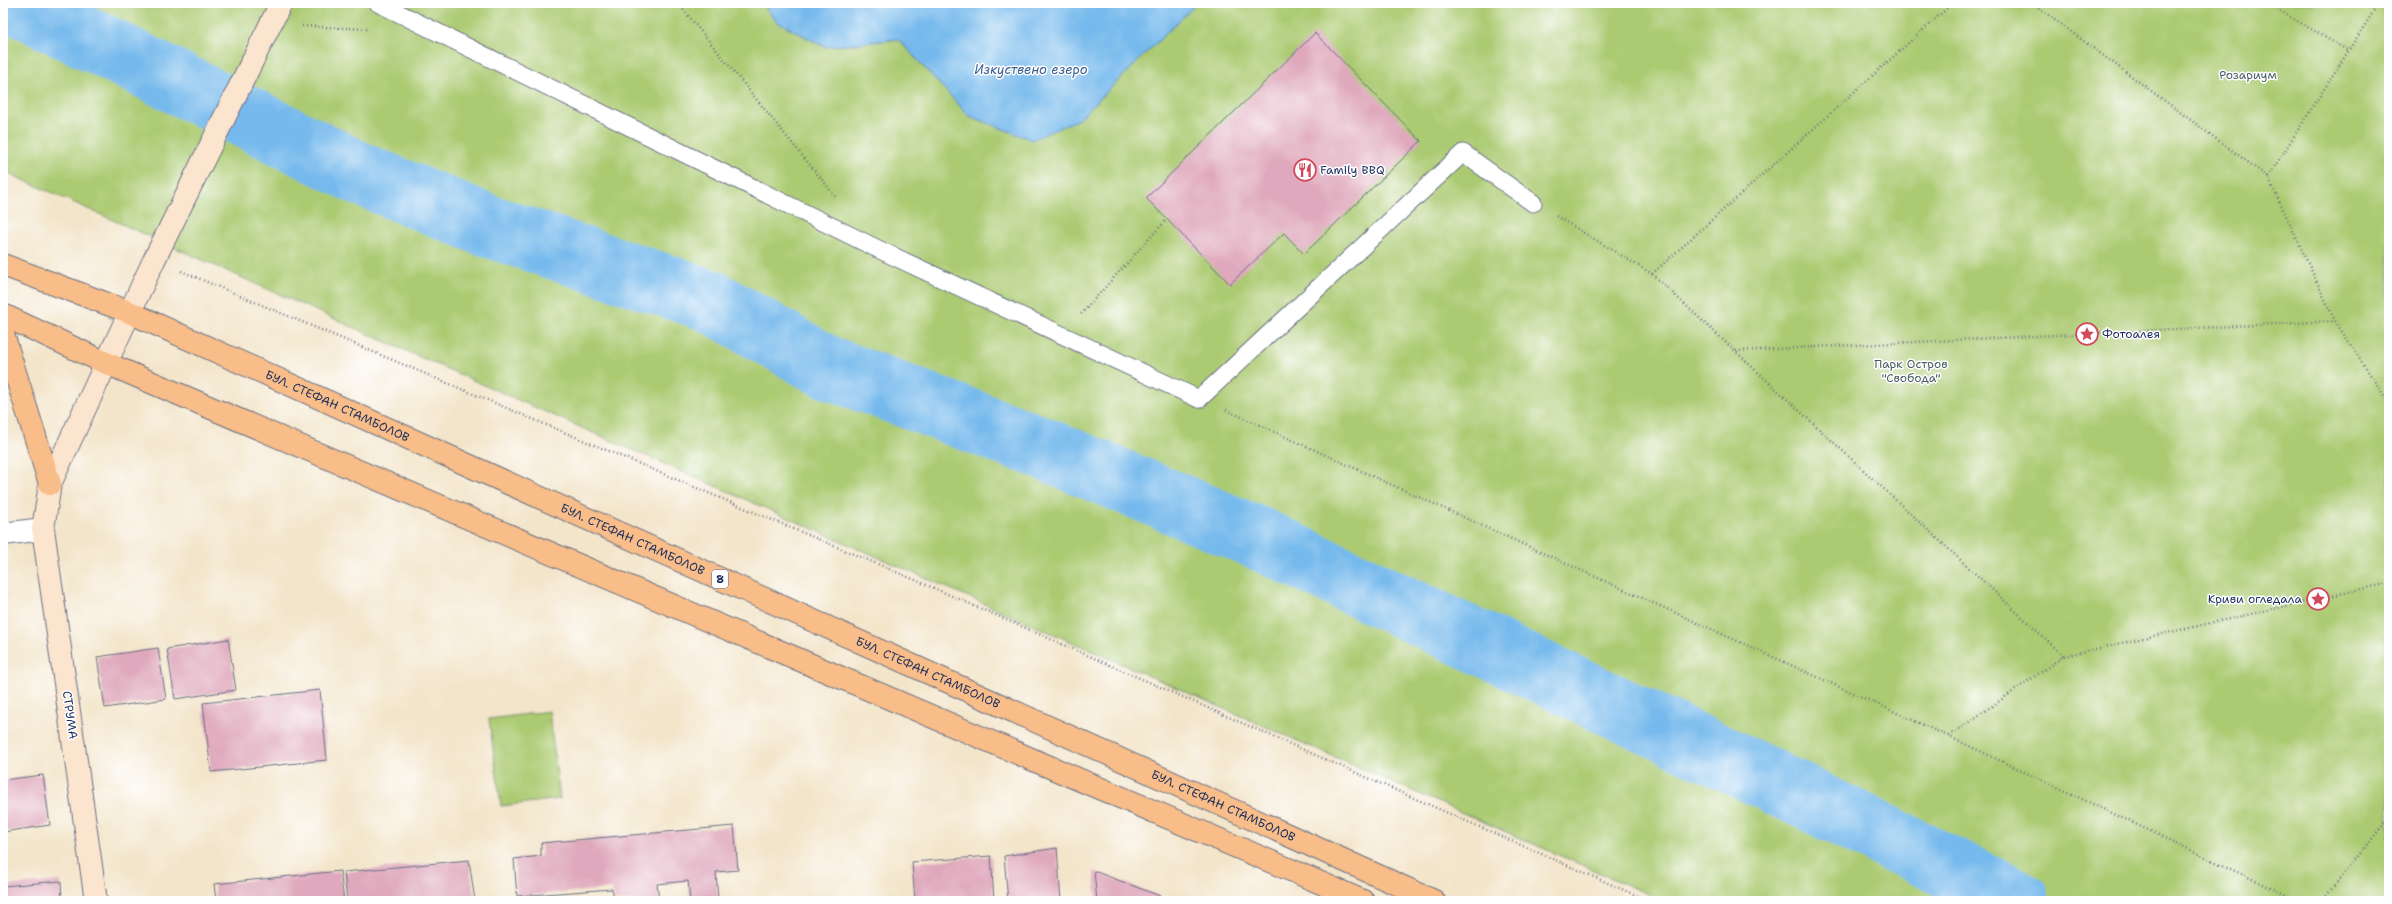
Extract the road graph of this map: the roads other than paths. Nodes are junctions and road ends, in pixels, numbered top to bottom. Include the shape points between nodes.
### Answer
1 (281, 3) edge
2 (378, 3) edge
3 (1533, 203) road end
4 (3, 265) edge
5 (129, 312) junction
6 (3, 315) edge
7 (3, 334) edge
8 (106, 363) junction
9 (50, 484) junction
10 (43, 529) junction
11 (3, 534) edge
12 (96, 901) edge
13 (1363, 901) edge
14 (1434, 901) edge

1 - 5 street, СТРУМА
2 - 3 lane via 878,249 1199,399 1463,153
4 - 5 main road, БУЛ. СТЕФАН СТАМБОЛОВ / 8
5 - 8 street, СТРУМА
5 - 14 main road, БУЛ. СТЕФАН СТАМБОЛОВ / 8
6 - 8 main road
7 - 9 main road
8 - 9 street, СТРУМА
8 - 13 main road
9 - 10 street, СТРУМА
10 - 11 street
10 - 12 street, СТРУМА

